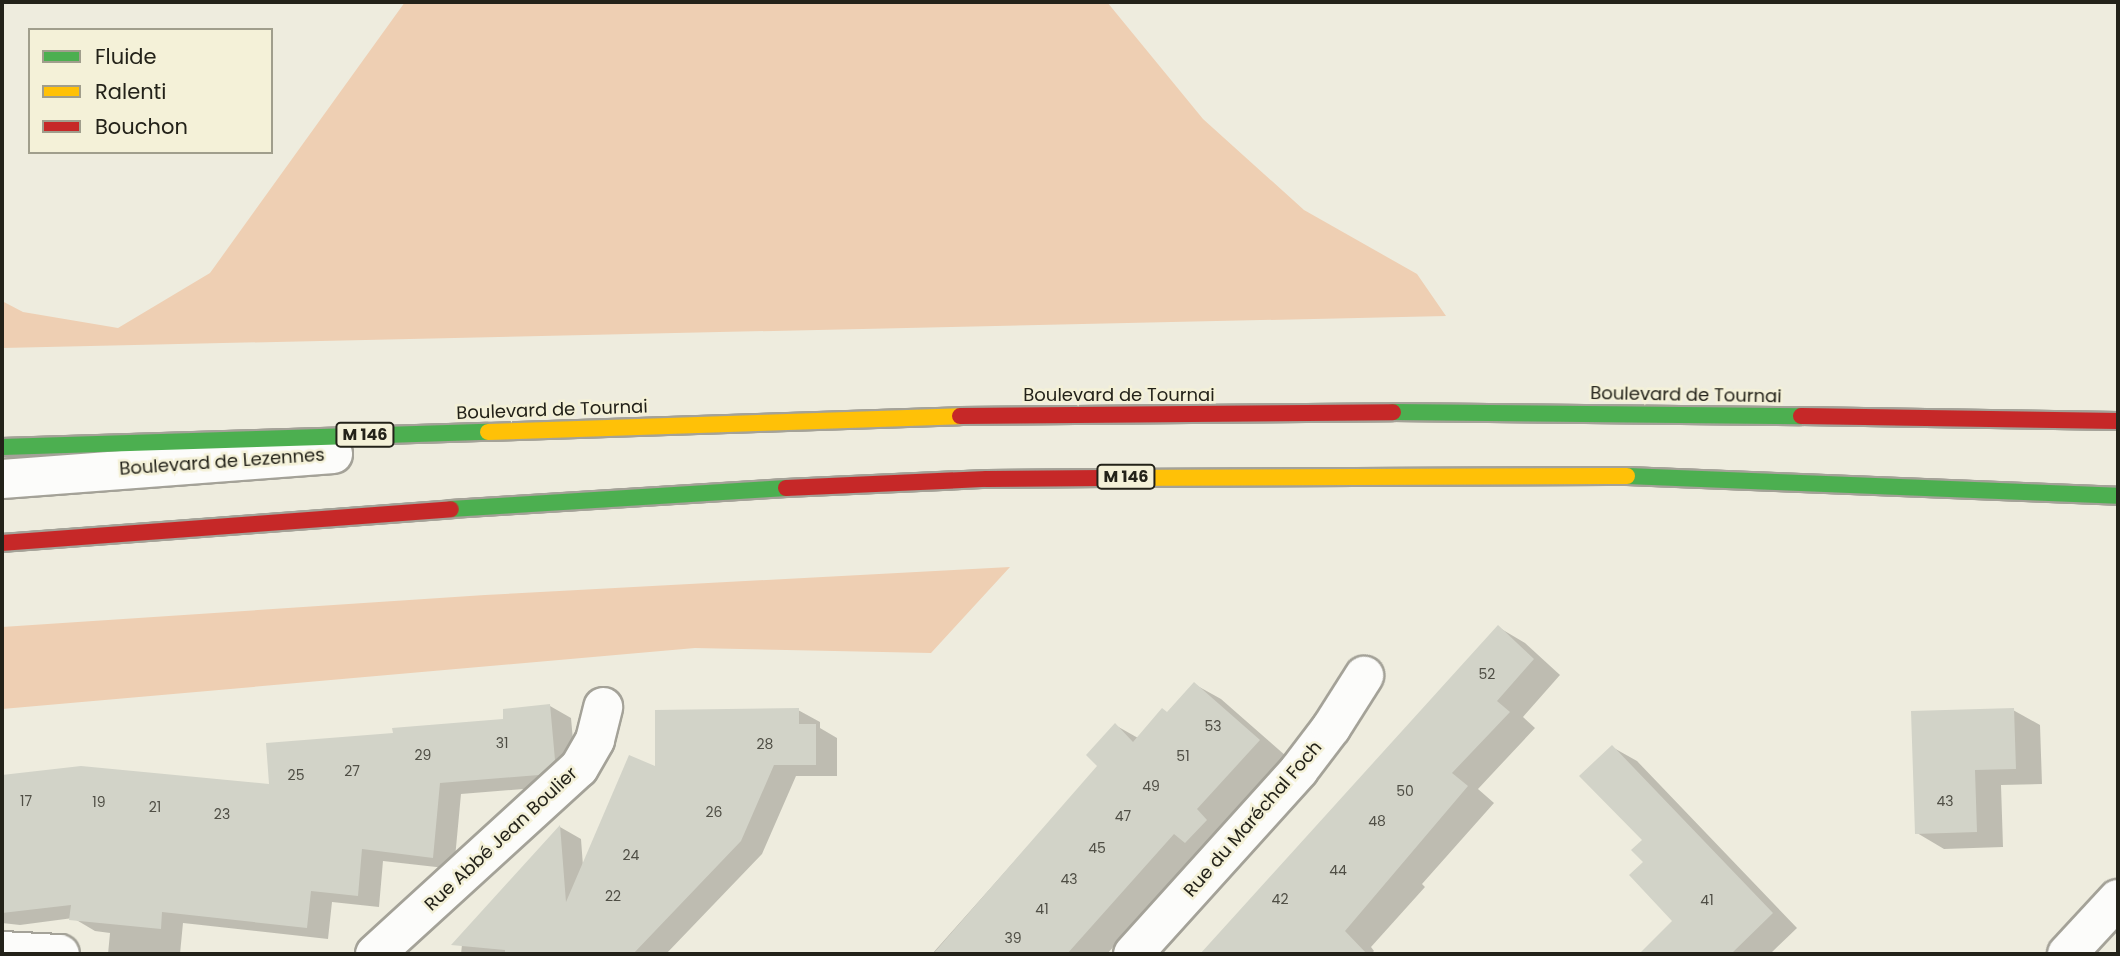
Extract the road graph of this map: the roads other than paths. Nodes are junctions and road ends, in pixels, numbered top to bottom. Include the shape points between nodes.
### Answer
1 (2118, 421) edge
2 (610, 427) junction
3 (121, 442) joint
4 (2, 447) edge
5 (2, 479) edge
6 (2118, 496) edge
7 (2, 542) edge
8 (1364, 676) dead end
9 (603, 707) dead end
10 (2118, 899) edge
11 (2, 951) edge
12 (61, 954) edge
13 (376, 954) edge
14 (1133, 954) edge
15 (2067, 954) edge

1 - 2 main road, Boulevard de Tournai / M 146 via 1466,411 1038,414
2 - 3 main road, Boulevard de Tournai / M 146
2 - 5 street, Boulevard de Lezennes via 415,448
3 - 4 main road, Boulevard de Lezennes / M 146
6 - 7 main road, M 146 via 1607,475 987,479 624,496
8 - 14 street, Rue du Maréchal Foch via 1300,770
9 - 13 street, Rue Abbé Jean Boulier via 595,740 579,768
10 - 15 street
11 - 12 street

